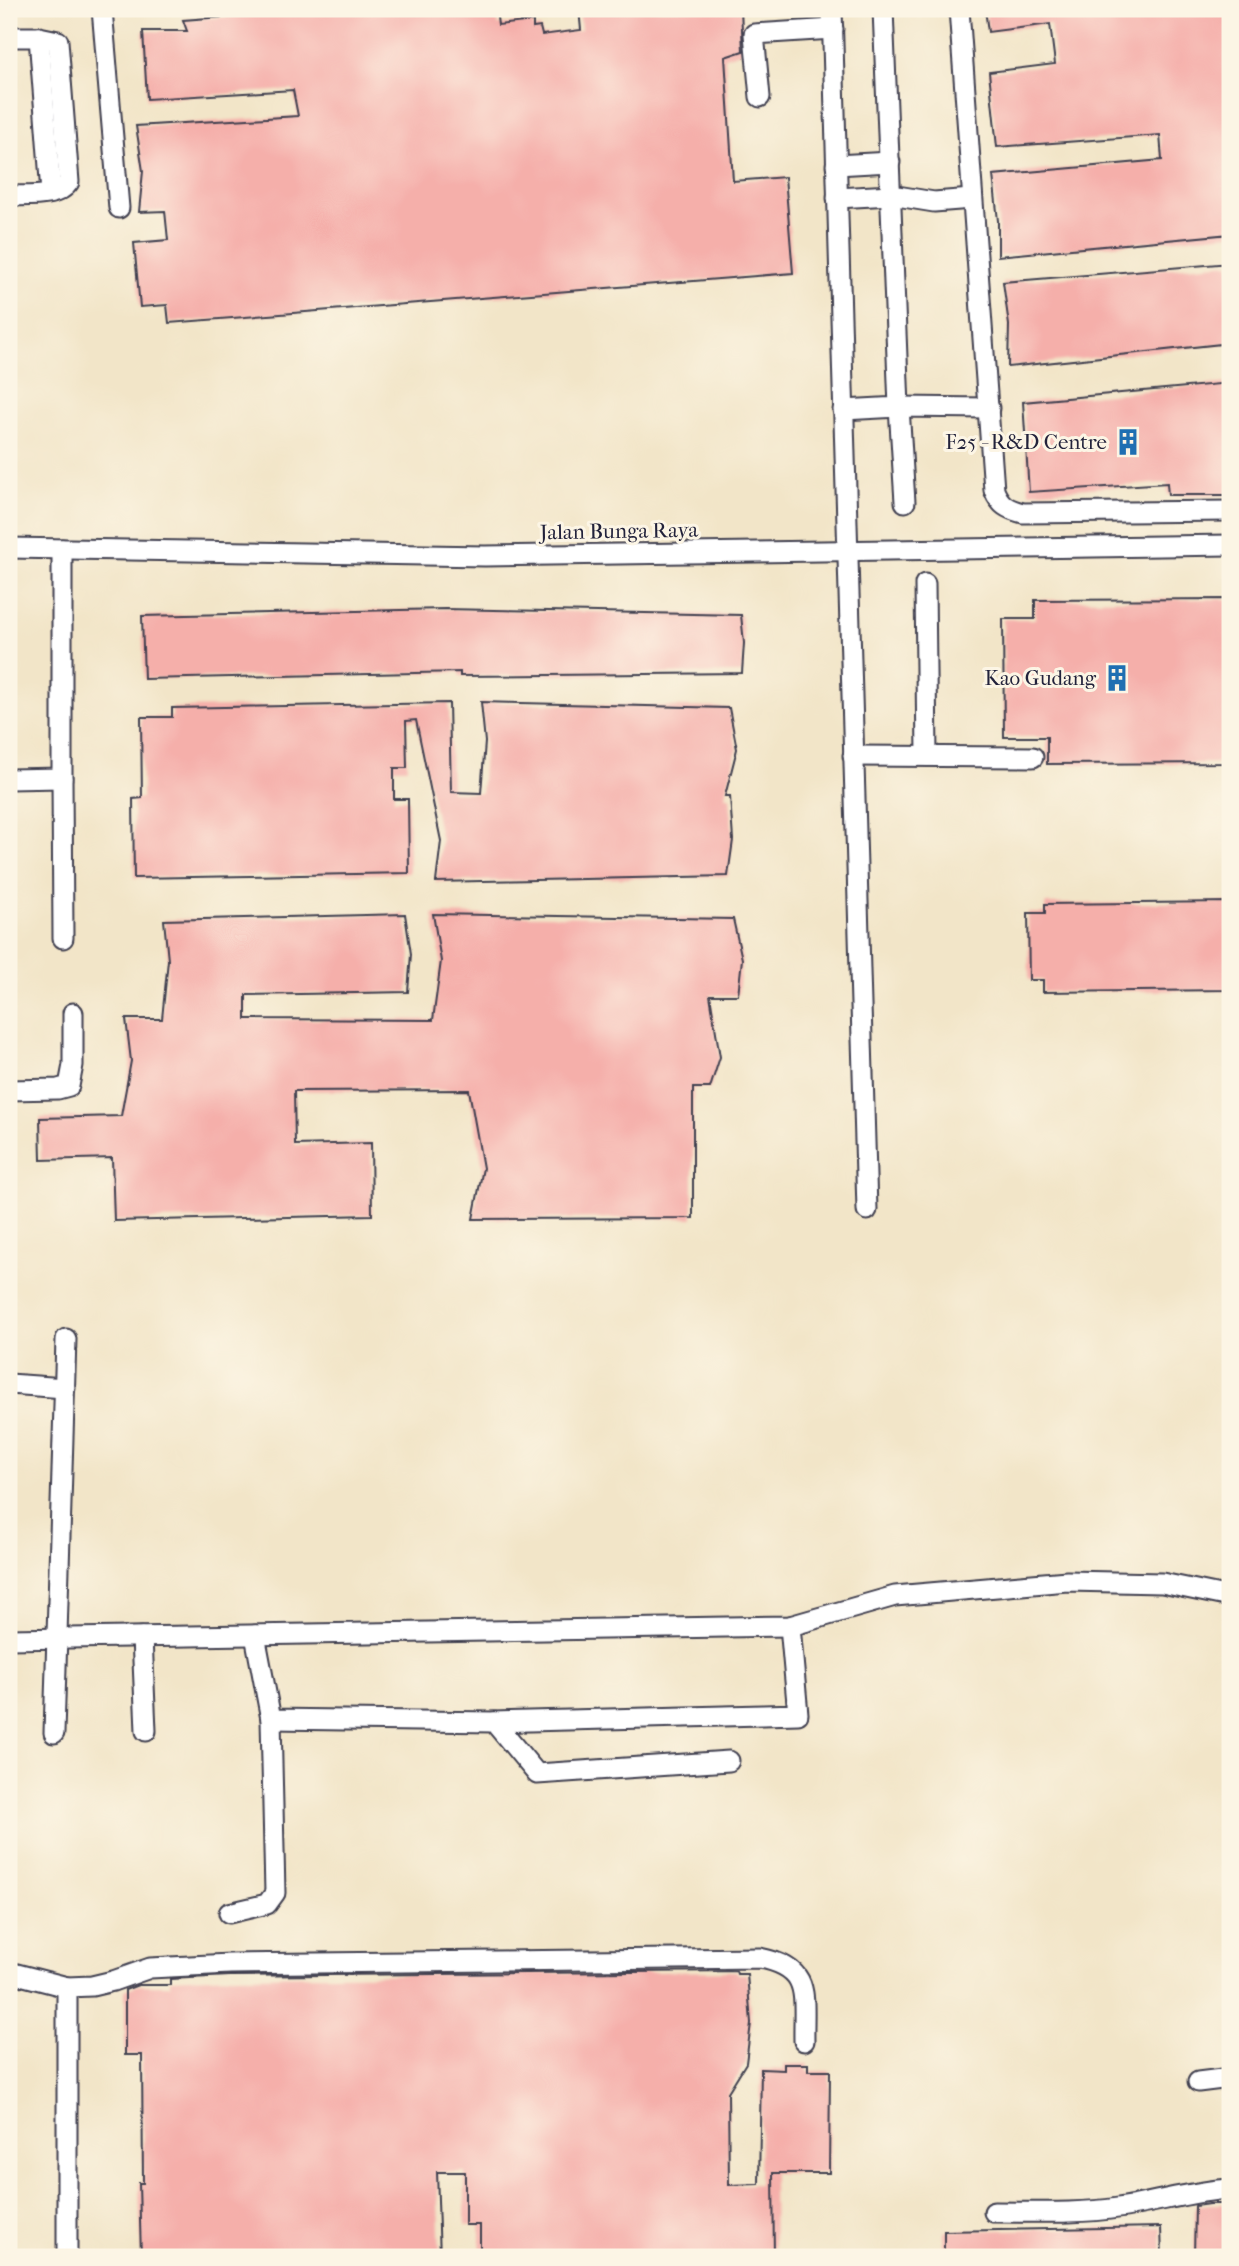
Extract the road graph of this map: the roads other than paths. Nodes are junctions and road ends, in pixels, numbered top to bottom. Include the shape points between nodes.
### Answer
1 (102, 9) edge
2 (832, 9) edge
3 (883, 9) edge
4 (959, 9) edge
5 (833, 29) junction
6 (9, 37) edge
7 (760, 97) dead end
8 (890, 162) junction
9 (836, 164) junction
10 (891, 195) junction
11 (9, 196) edge
12 (837, 198) junction
13 (972, 199) junction
14 (119, 208) dead end
15 (899, 407) junction
16 (989, 408) junction
17 (842, 410) junction
18 (905, 502) dead end
19 (1230, 511) edge
20 (1230, 545) edge
21 (9, 548) edge
22 (62, 549) junction
23 (846, 549) junction
24 (925, 584) dead end
25 (853, 756) junction
26 (927, 756) junction
27 (1034, 757) dead end
28 (62, 778) junction
29 (9, 779) edge
30 (63, 938) dead end
31 (74, 1013) dead end
32 (9, 1090) edge
33 (867, 1210) dead end
34 (66, 1339) dead end
35 (9, 1384) edge
36 (65, 1388) junction
37 (1230, 1597) edge
38 (790, 1626) junction
39 (255, 1635) junction
40 (142, 1637) junction
41 (58, 1638) junction
42 (9, 1639) edge
43 (271, 1719) junction
44 (494, 1722) junction
45 (146, 1731) dead end
46 (54, 1733) dead end
47 (729, 1761) dead end
48 (229, 1913) dead end
49 (9, 1972) edge
50 (67, 1987) junction
51 (804, 2041) dead end
52 (1230, 2078) edge
53 (1198, 2082) dead end
54 (1230, 2189) edge
55 (994, 2212) dead end
56 (67, 2257) edge

1 - 14 street
2 - 5 street
3 - 8 street
4 - 13 street
5 - 7 street via 754,34
5 - 9 street
6 - 11 street via 39,37 51,193
8 - 9 street
8 - 10 street
9 - 12 street
10 - 12 street
10 - 13 street via 934,202
10 - 15 street
12 - 17 street
13 - 16 street
15 - 16 street
15 - 17 street
15 - 18 street
16 - 19 street via 994,490 1008,509 1023,513
17 - 23 street
20 - 23 street, Jalan Bunga Raya
21 - 22 street, Jalan Bunga Raya
22 - 23 street, Jalan Bunga Raya via 485,556
22 - 28 street
23 - 25 street
24 - 26 street
25 - 26 street
25 - 33 street
26 - 27 street
28 - 29 street
28 - 30 street
31 - 32 street via 69,1086
34 - 36 street
35 - 36 street
36 - 41 street
37 - 38 street via 1162,1583 1067,1581 895,1596
38 - 39 street
38 - 44 street via 798,1714
39 - 40 street
39 - 43 street
40 - 41 street
40 - 45 street
41 - 42 street
41 - 46 street
43 - 44 street
43 - 48 street via 275,1893 267,1904
44 - 47 street via 537,1774
49 - 50 street
50 - 51 street via 92,1986 150,1968 216,1965 760,1958 776,1961 797,1975 803,1988
50 - 56 street
52 - 53 street
54 - 55 street via 1116,2209

